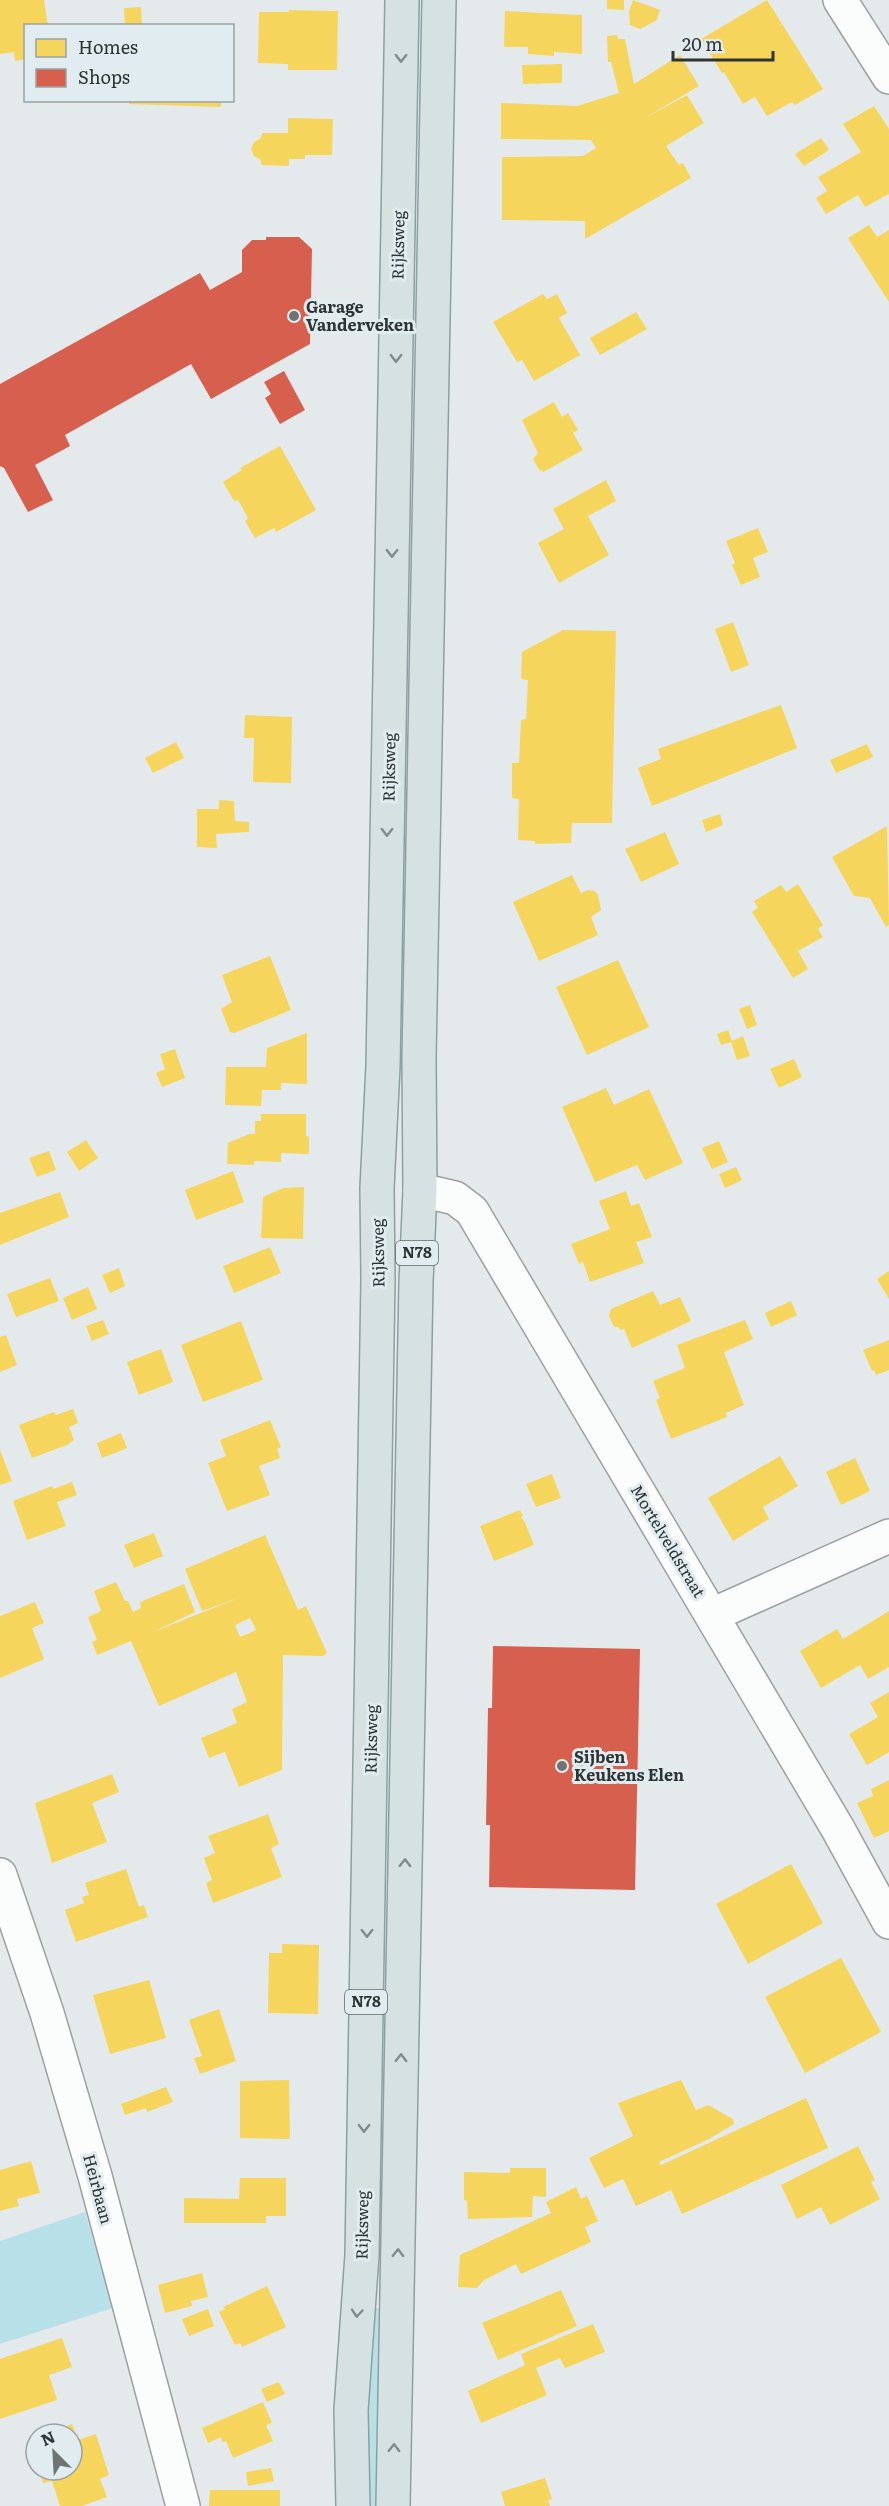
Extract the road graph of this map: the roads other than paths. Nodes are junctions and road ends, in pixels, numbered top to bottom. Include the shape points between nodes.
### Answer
1 (402, 0) edge
2 (439, 0) edge
3 (840, 0) edge
4 (889, 77) edge
5 (420, 1190) junction
6 (889, 1536) edge
7 (712, 1615) junction
8 (0, 1875) edge
9 (889, 1922) edge
10 (183, 2506) edge
11 (353, 2506) edge
12 (393, 2506) edge

1 -> 11 main road, Rijksweg / N78 via 384,1054 377,1188 362,2255 351,2410
2 - 5 main road, N78 via 419,1059
3 - 4 street
5 - 7 street, Mortelveldstraat via 455,1198 472,1211
12 -> 5 main road, N78
6 - 7 street
7 - 9 street, Mortelveldstraat
8 - 10 street, Heirbaan via 47,2013 95,2176

